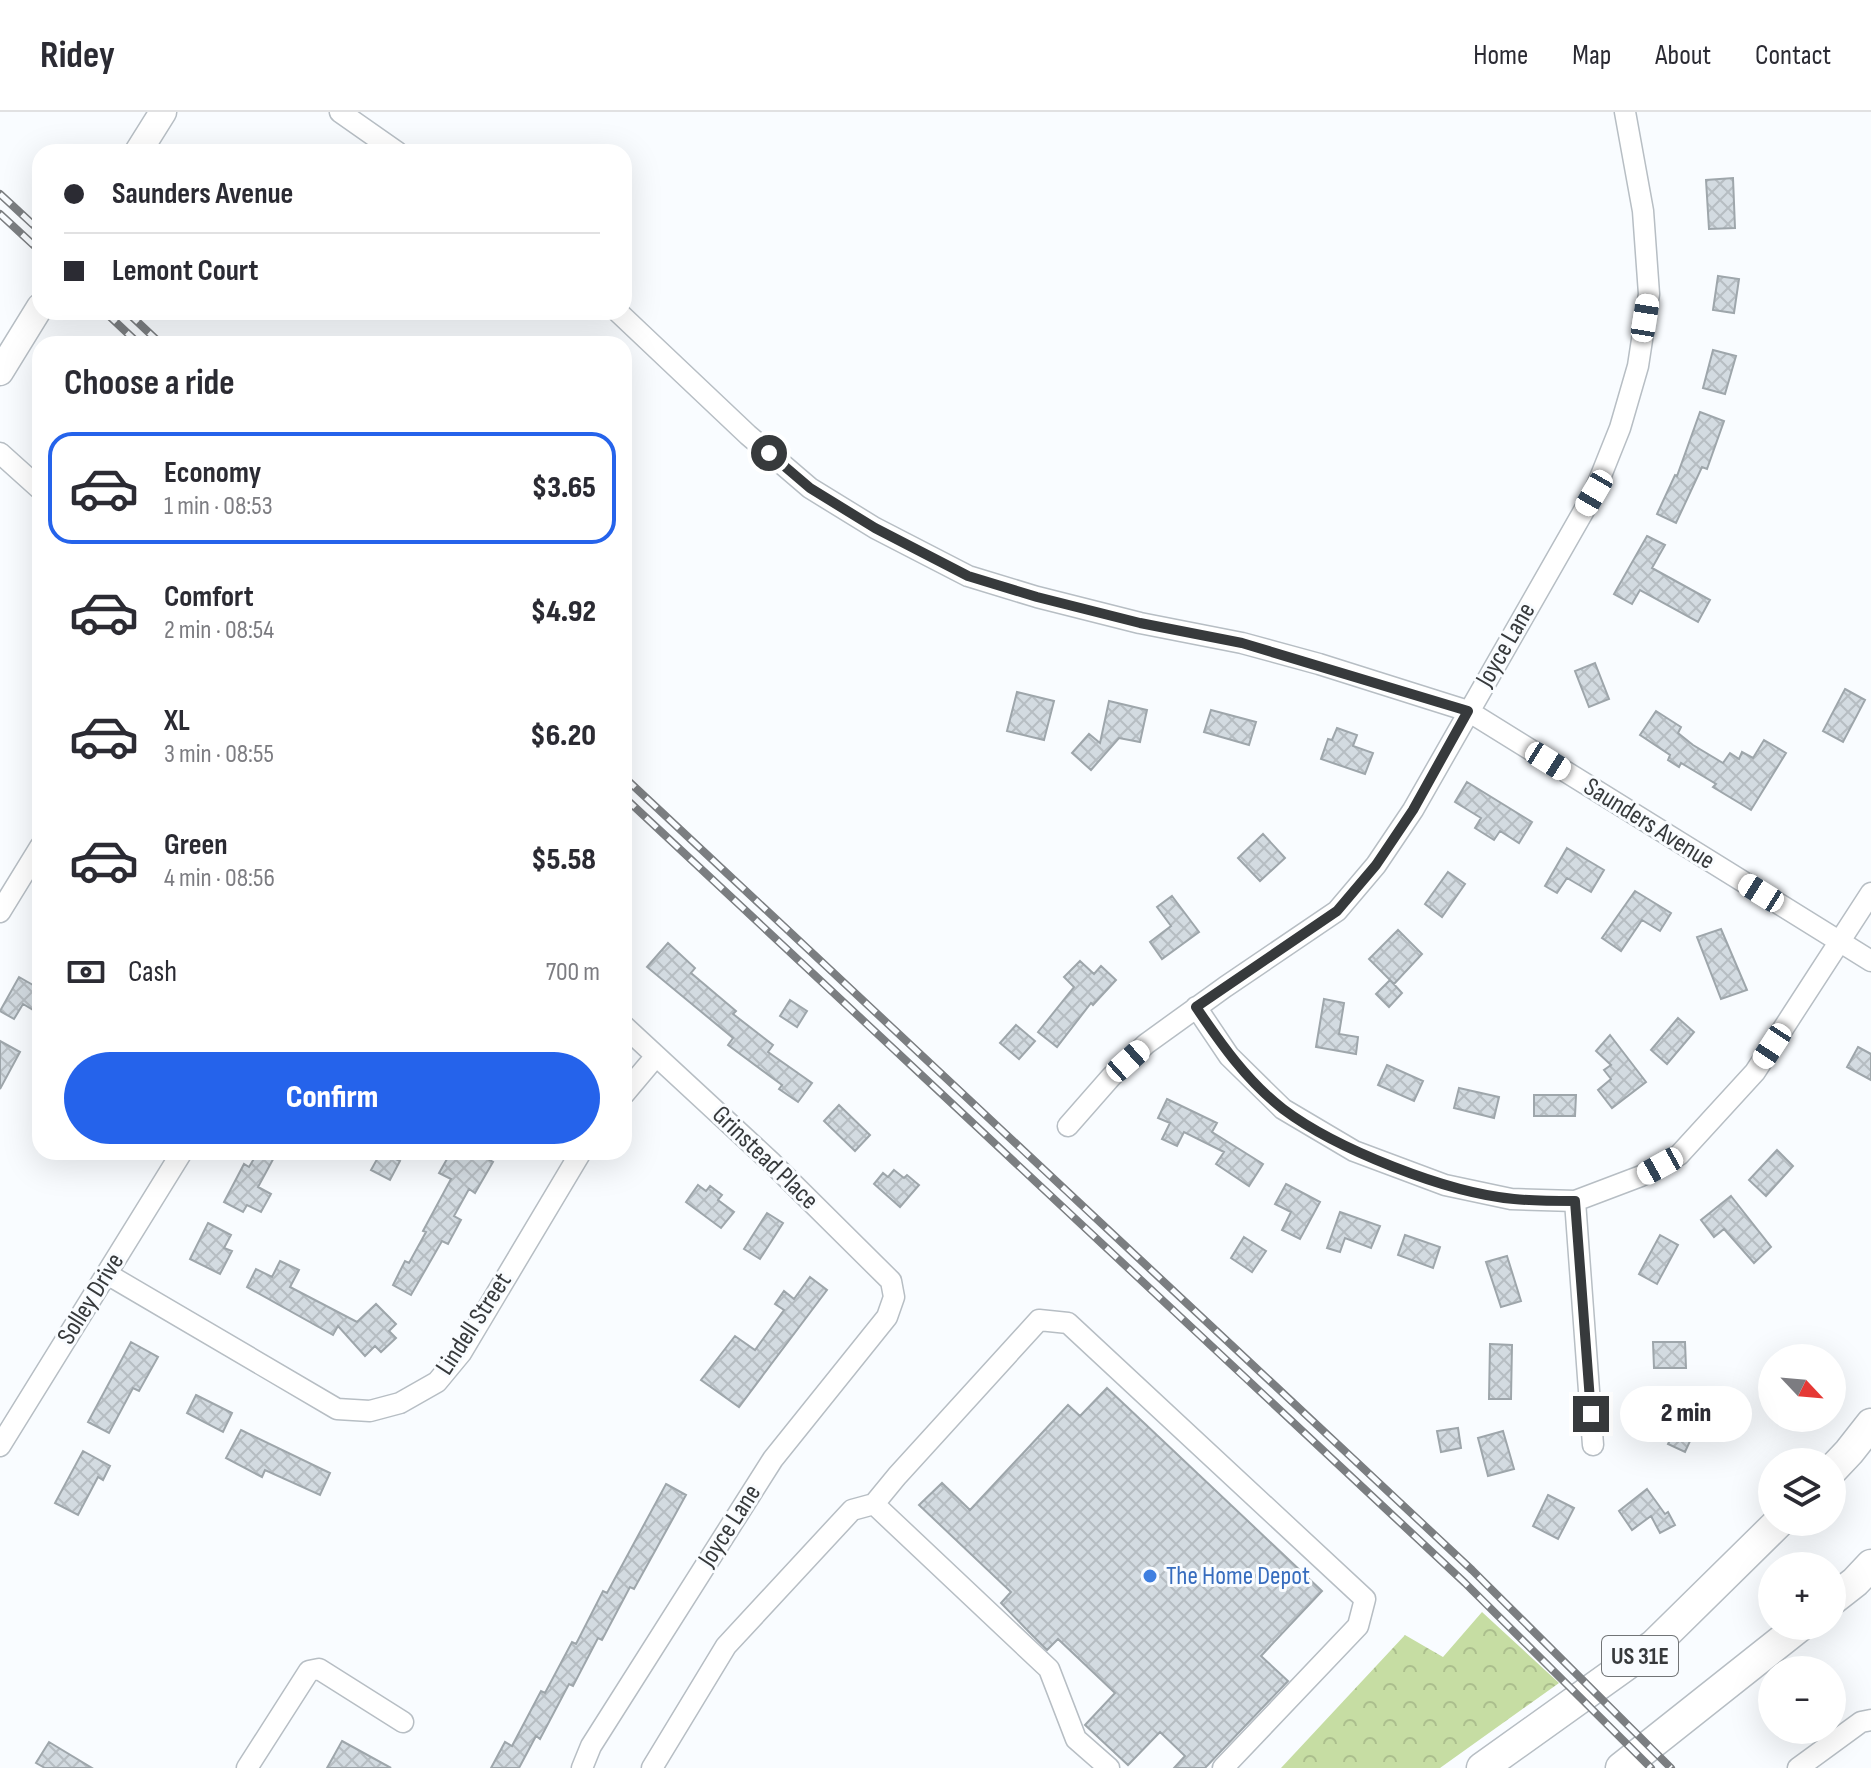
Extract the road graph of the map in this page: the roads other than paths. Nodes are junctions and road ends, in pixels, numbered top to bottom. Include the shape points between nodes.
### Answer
1 (163, 112) edge
2 (340, 112) edge
3 (1625, 112) edge
4 (143, 144) edge
5 (386, 144) edge
6 (32, 319) edge
7 (626, 320) edge
8 (0, 372) edge
9 (0, 453) edge
10 (32, 482) edge
11 (1468, 711) junction
12 (32, 860) edge
13 (1871, 893) edge
14 (0, 912) edge
15 (1841, 941) junction
16 (1871, 961) edge
17 (1196, 1007) junction
18 (632, 1034) edge
19 (656, 1056) junction
20 (632, 1084) edge
21 (1068, 1126) dead end
22 (177, 1160) edge
23 (576, 1160) edge
24 (1575, 1201) junction
25 (107, 1274) junction
26 (894, 1297) joint
27 (1871, 1424) edge
28 (1593, 1445) dead end
29 (0, 1446) edge
30 (1846, 1455) edge
31 (874, 1504) junction
32 (1765, 1536) edge
33 (1871, 1565) edge
34 (1846, 1589) edge
35 (1782, 1640) edge
36 (1871, 1720) edge
37 (403, 1722) dead end
38 (247, 1768) edge
39 (582, 1768) edge
40 (652, 1768) edge
41 (1109, 1768) edge
42 (1223, 1768) edge
43 (1482, 1768) edge
44 (1621, 1768) edge
45 (1798, 1768) edge

1 - 4 main road
2 - 5 street
3 - 11 street, Joyce Lane via 1643,211 1649,294 1638,366 1594,493
6 - 8 main road
7 - 11 street, Saunders Avenue via 810,488 968,576 1128,620 1255,647
9 - 10 street
11 - 15 street, Saunders Avenue
11 - 17 street, Joyce Lane via 1413,810 1337,911
12 - 14 street
13 - 15 street
15 - 16 street, Saunders Avenue
15 - 24 street via 1755,1072 1679,1155
17 - 21 street, Joyce Lane via 1119,1069
17 - 24 street via 1229,1056 1283,1109 1354,1151 1445,1185 1511,1199
18 - 19 street, Grinstead Place
19 - 20 street
19 - 26 street, Grinstead Place via 891,1281
22 - 25 street, Solley Drive
23 - 25 street, Lindell Street via 461,1353 437,1382 400,1403 370,1411 337,1409
24 - 28 street
25 - 29 street, Solley Drive
26 - 39 street, Joyce Lane via 887,1317 773,1459
27 - 30 highway
31 - 40 street via 852,1510 726,1646
31 - 41 street via 1049,1669 1076,1739
31 - 42 street via 1039,1320 1068,1323 1365,1599 1358,1626
32 - 43 highway, US 31E via 1654,1645
33 - 34 highway
35 - 44 highway, US 31E
36 - 45 street
37 - 38 street via 319,1669 309,1671

